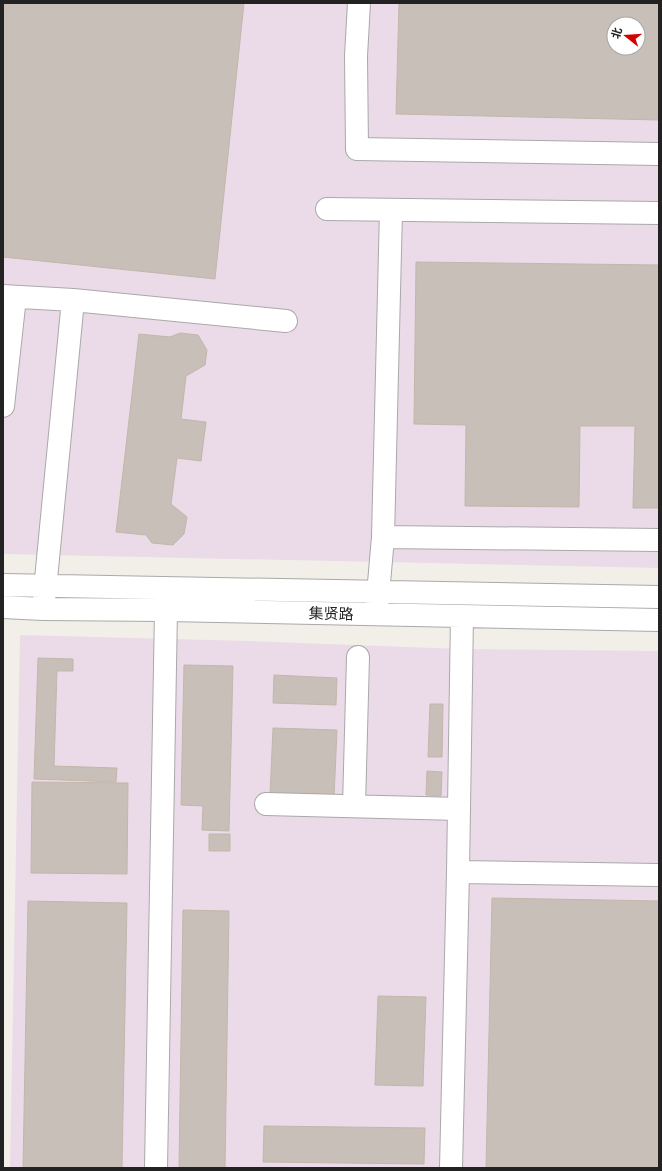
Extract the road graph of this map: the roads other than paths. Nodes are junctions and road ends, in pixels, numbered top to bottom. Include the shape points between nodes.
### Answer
1 (359, 3) edge
2 (659, 154) edge
3 (327, 209) dead end
4 (391, 210) junction
5 (659, 213) edge
6 (9, 296) edge
7 (73, 300) junction
8 (286, 321) dead end
9 (3, 406) edge
10 (383, 537) junction
11 (659, 540) edge
12 (3, 585) edge
13 (45, 586) junction
14 (378, 592) junction
15 (659, 597) edge
16 (3, 607) edge
17 (43, 609) junction
18 (166, 610) junction
19 (376, 615) junction
20 (462, 616) junction
21 (659, 620) edge
22 (358, 656) dead end
23 (266, 804) dead end
24 (354, 806) junction
25 (459, 809) junction
26 (458, 872) junction
27 (659, 875) edge
28 (156, 1168) edge
29 (451, 1168) edge

1 - 2 street via 356,56 357,149
3 - 4 street
4 - 5 street
4 - 10 street
6 - 7 street
6 - 9 street
7 - 8 street
7 - 13 street
10 - 11 street
10 - 14 street
12 - 13 street, 集贤路
13 - 14 street, 集贤路
13 - 17 street
14 - 15 street, 集贤路
14 - 19 street
16 - 17 street, 集贤路
17 - 18 street, 集贤路
18 - 19 street, 集贤路
18 - 28 street
19 - 20 street, 集贤路
20 - 21 street, 集贤路
20 - 25 street
22 - 24 street
23 - 24 street
24 - 25 street
25 - 26 street
26 - 27 street
26 - 29 street

